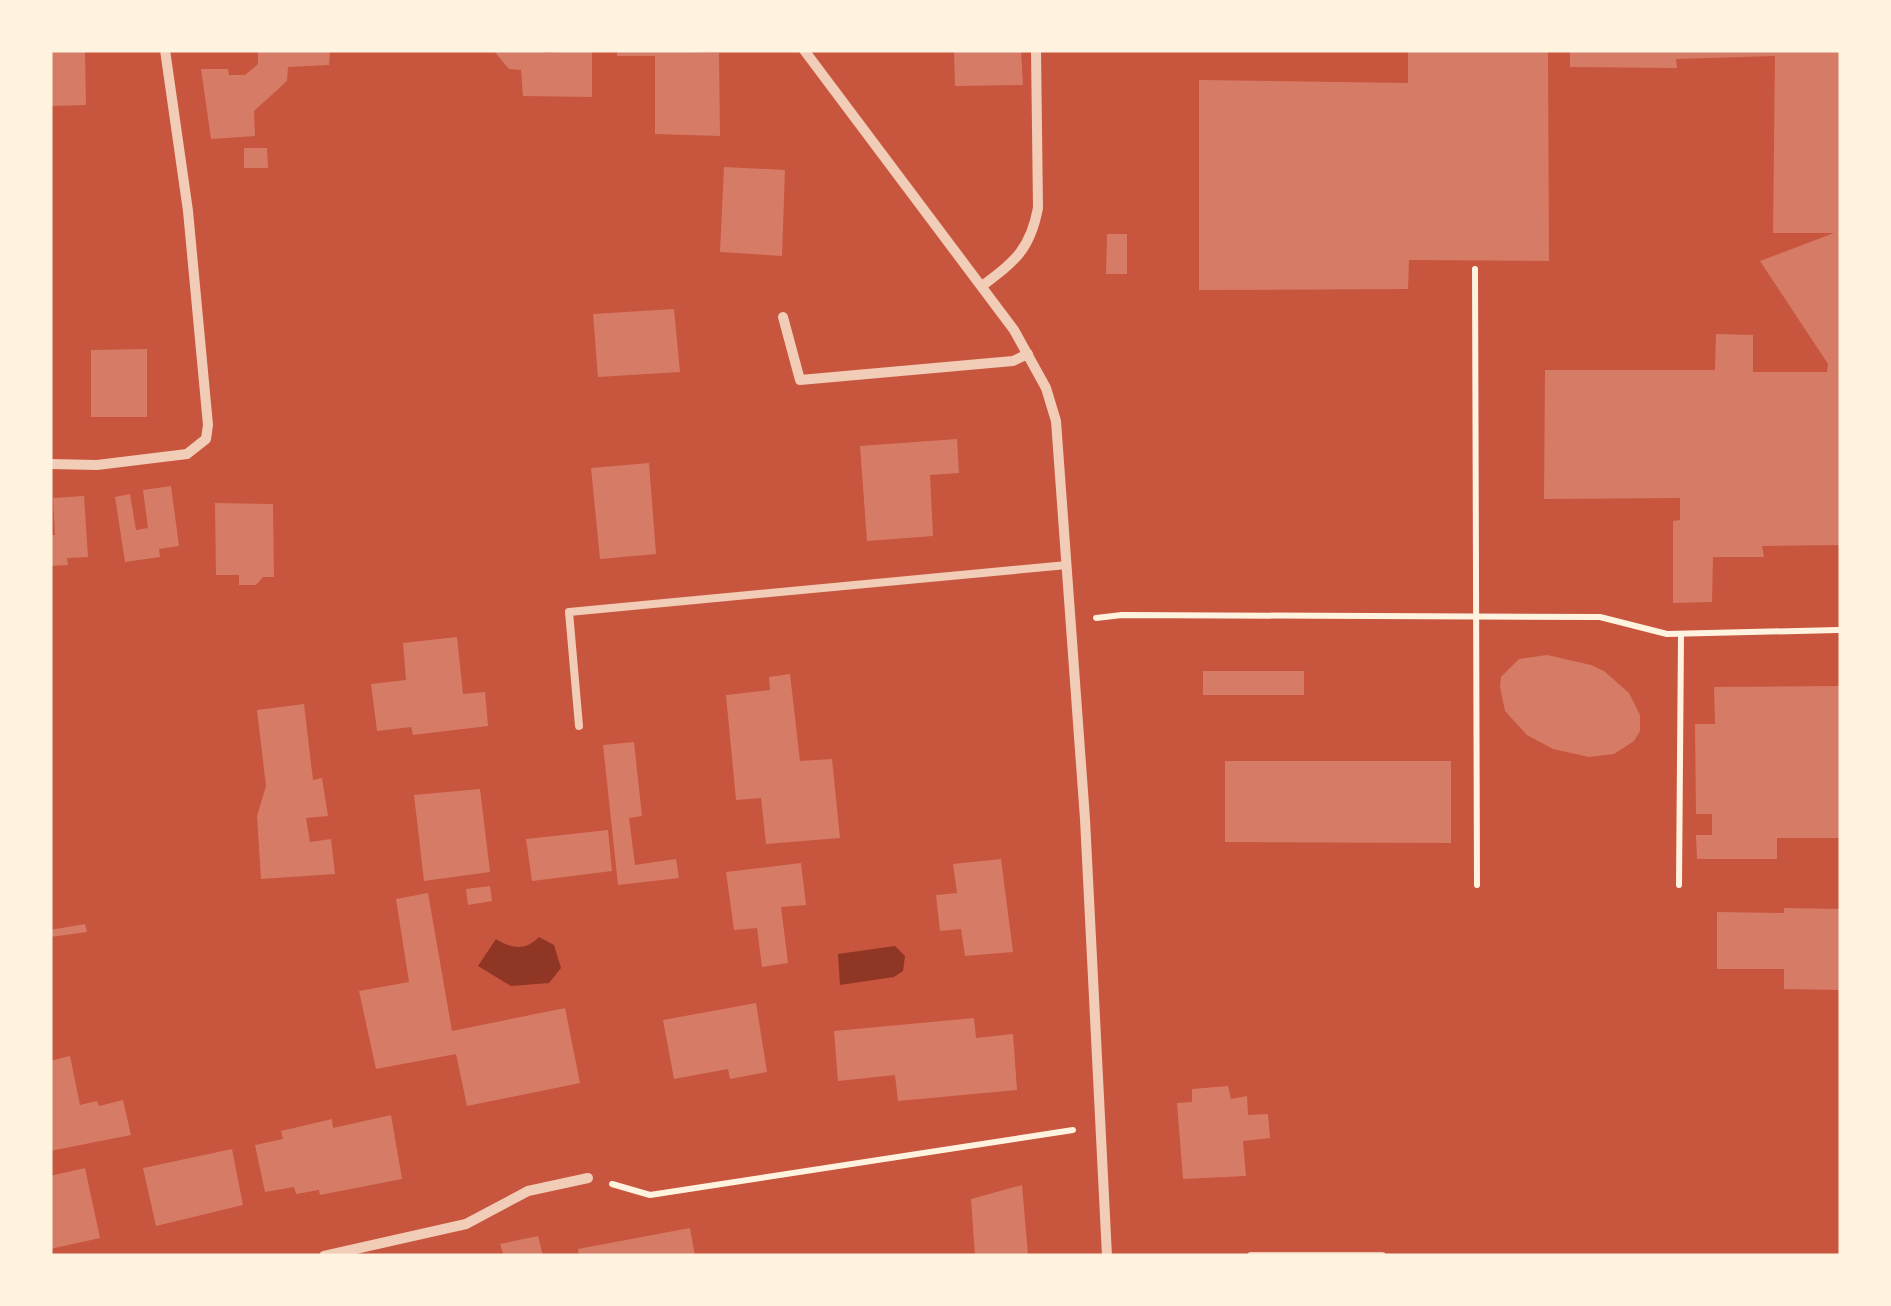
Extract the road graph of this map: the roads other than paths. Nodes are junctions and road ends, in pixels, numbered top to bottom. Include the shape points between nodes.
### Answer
1 (165, 50) edge
2 (804, 50) edge
3 (1036, 50) edge
4 (982, 286) junction
5 (782, 317) dead end
6 (1028, 354) junction
7 (50, 464) edge
8 (1067, 565) junction
9 (579, 726) dead end
10 (588, 1178) road end
11 (324, 1256) edge
12 (1108, 1256) edge
13 (1250, 1256) edge
14 (1382, 1256) edge

1 - 7 street via 188,212 206,439 187,454
2 - 4 street
3 - 4 street via 1033,233 1024,251
4 - 6 street
5 - 6 street via 800,380 1012,361
6 - 8 street via 1056,421
8 - 9 lane via 569,612
8 - 12 street
10 - 11 street via 528,1190 466,1224
13 - 14 lane

